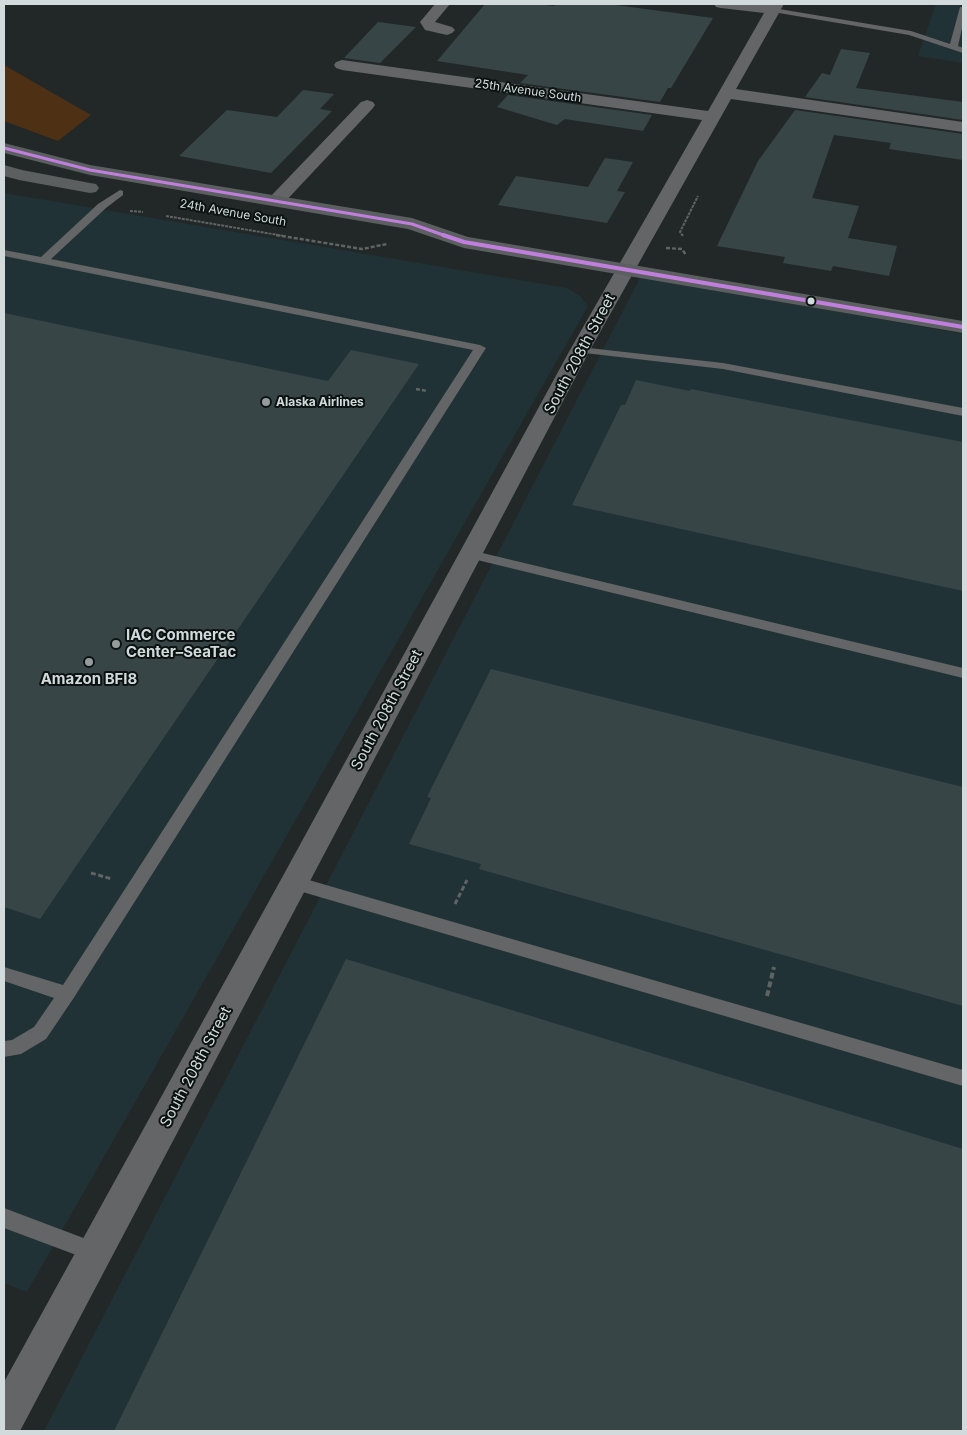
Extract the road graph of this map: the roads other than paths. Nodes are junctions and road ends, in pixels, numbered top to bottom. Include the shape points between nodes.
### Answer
1 (443, 4) edge
2 (720, 4) edge
3 (775, 7) edge
4 (963, 9) edge
5 (447, 30) dead end
6 (952, 48) junction
7 (963, 50) edge
8 (342, 65) dead end
9 (727, 93) junction
10 (367, 104) dead end
11 (714, 117) junction
12 (963, 127) edge
13 (4, 148) edge
14 (4, 170) edge
15 (120, 193) junction
16 (139, 196) dead end
17 (276, 201) junction
18 (400, 242) road end
19 (464, 242) junction
20 (4, 253) edge
21 (43, 261) junction
22 (626, 269) junction
23 (963, 327) edge
24 (580, 350) junction
25 (963, 412) edge
26 (470, 554) junction
27 (963, 673) edge
28 (295, 883) junction
29 (4, 974) edge
30 (67, 994) junction
31 (4, 1049) edge
32 (963, 1078) edge
33 (4, 1218) edge
34 (95, 1252) junction
35 (4, 1420) edge

1 - 5 street via 427,22 430,28
2 - 3 street
3 - 6 lane via 911,33
3 - 9 street, South 208th Street
4 - 6 lane
6 - 7 lane
8 - 11 street, 25th Avenue South
9 - 11 street, South 208th Street
9 - 12 street
10 - 17 street
11 - 22 street, South 208th Street
13 - 17 street, 24th Avenue South via 90,170
14 - 15 street
15 - 16 street
15 - 21 lane
17 - 19 street, 24th Avenue South via 412,224
18 - 19 street, 24th Avenue South
19 - 22 street, 24th Avenue South
20 - 21 lane
21 - 30 lane via 480,348
22 - 23 street, 24th Avenue South
22 - 24 street, South 208th Street
24 - 25 lane via 723,366
24 - 26 street, South 208th Street
26 - 27 lane
26 - 28 street, South 208th Street
28 - 32 lane
28 - 34 street, South 208th Street
29 - 30 lane
30 - 31 lane via 40,1033 15,1048
33 - 34 lane
34 - 35 street, South 208th Street

